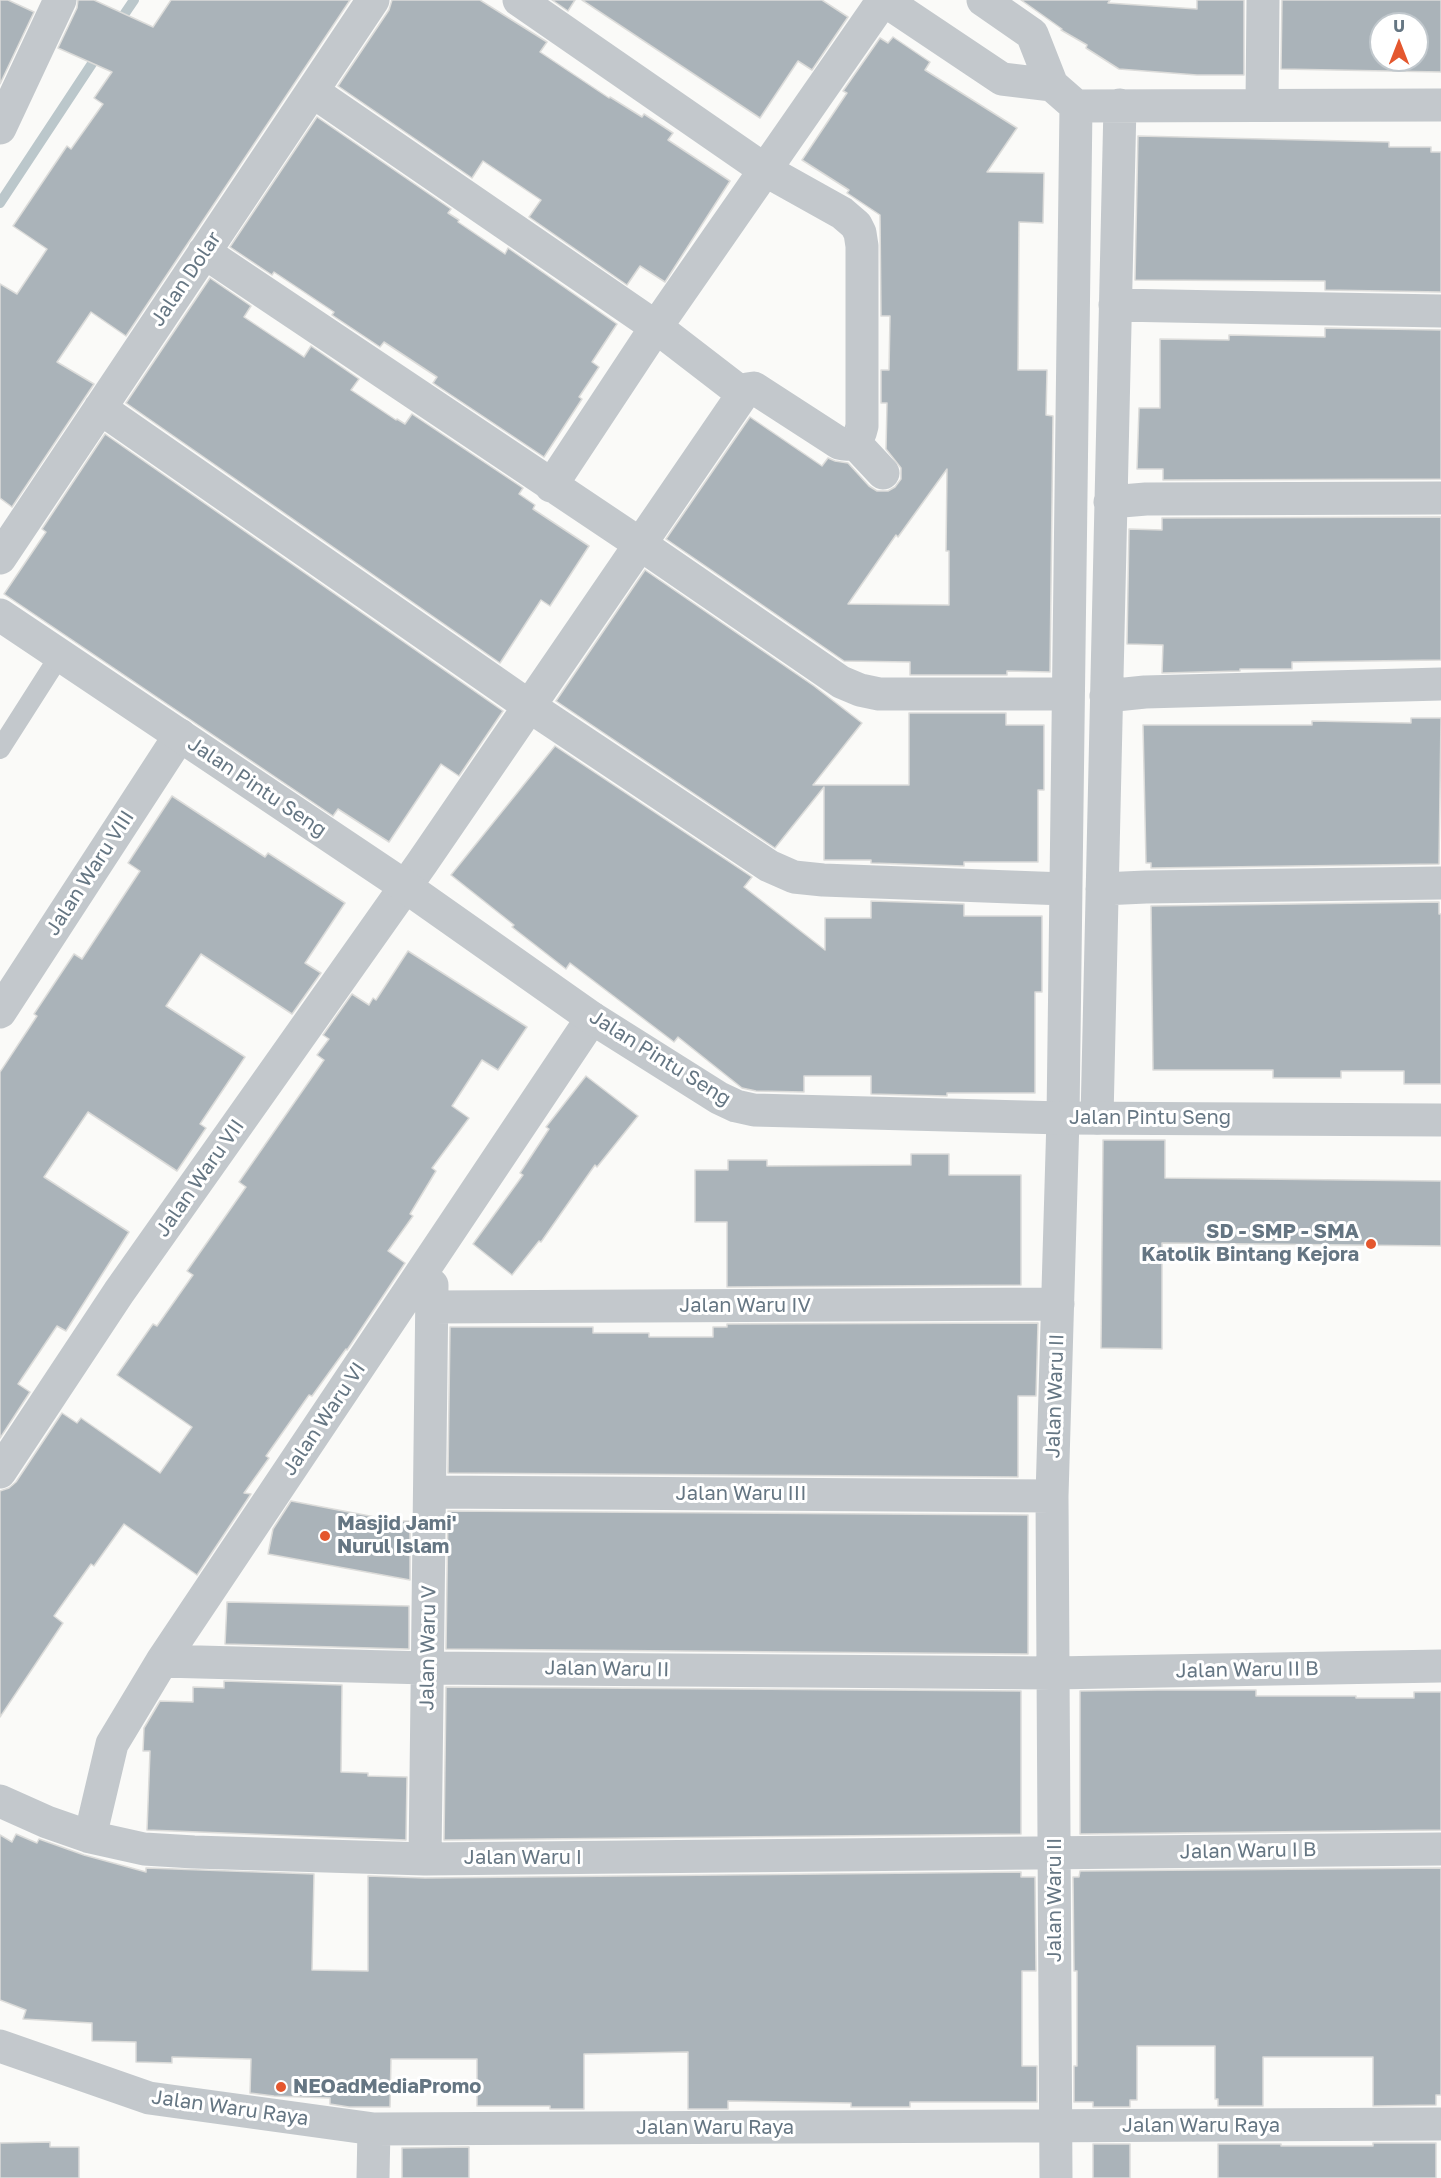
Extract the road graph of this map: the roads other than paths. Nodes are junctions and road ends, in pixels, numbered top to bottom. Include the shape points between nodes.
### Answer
1 (60, 0) edge
2 (373, 0) edge
3 (519, 0) edge
4 (883, 0) edge
5 (982, 0) edge
6 (1263, 0) edge
7 (312, 91) junction
8 (1064, 95) junction
9 (1262, 104) junction
10 (1120, 105) junction
11 (1441, 105) edge
12 (0, 128) edge
13 (765, 170) junction
14 (204, 252) junction
15 (1115, 305) junction
16 (1441, 311) edge
17 (656, 327) junction
18 (743, 394) junction
19 (100, 408) junction
20 (855, 443) junction
21 (882, 473) dead end
22 (551, 486) junction
23 (1441, 498) edge
24 (1110, 502) junction
25 (640, 544) junction
26 (0, 558) edge
27 (0, 615) edge
28 (60, 655) junction
29 (1441, 684) edge
30 (1068, 694) junction
31 (1106, 696) junction
32 (529, 706) junction
33 (180, 735) junction
34 (0, 749) edge
35 (1441, 883) edge
36 (406, 887) junction
37 (1065, 889) junction
38 (1102, 889) junction
39 (0, 1012) edge
40 (592, 1018) junction
41 (1063, 1118) junction
42 (1097, 1118) junction
43 (1441, 1120) edge
44 (433, 1257) junction
45 (1058, 1304) junction
46 (432, 1307) junction
47 (0, 1472) edge
48 (430, 1492) junction
49 (1053, 1496) junction
50 (162, 1660) junction
51 (1441, 1666) edge
52 (428, 1668) junction
53 (1053, 1674) junction
54 (0, 1801) edge
55 (90, 1837) junction
56 (1441, 1849) edge
57 (1054, 1854) junction
58 (425, 1859) junction
59 (0, 2046) edge
60 (1441, 2124) edge
61 (1056, 2127) junction
62 (374, 2129) junction
63 (373, 2178) edge
64 (1056, 2178) edge

1 - 12 street
2 - 7 street, Jalan Dolar
3 - 13 street
4 - 8 street via 1002,79
4 - 13 street
5 - 8 street via 1032,34
6 - 9 street
7 - 14 street, Jalan Dolar
7 - 17 street
8 - 10 street
8 - 30 street, Jalan Waru II
9 - 10 street
9 - 11 street
10 - 15 street
13 - 17 street
13 - 20 street via 842,213 860,233 862,426
14 - 19 street, Jalan Dolar
14 - 22 street
15 - 16 street
15 - 24 street
17 - 18 street
17 - 22 street
18 - 20 street via 754,388 839,443
18 - 25 street, Jalan Waru VII
19 - 26 street, Jalan Dolar
19 - 32 street
20 - 21 street
22 - 25 street
23 - 24 street
24 - 31 street
25 - 30 street via 841,682 860,690 879,694
25 - 32 street, Jalan Waru VII
27 - 28 street, Jalan Pintu Seng
28 - 33 street, Jalan Pintu Seng
28 - 34 lane
29 - 31 street
30 - 37 street, Jalan Waru II
31 - 38 street
32 - 36 street, Jalan Waru VII
32 - 37 street via 769,866 794,877
33 - 36 street, Jalan Pintu Seng
33 - 39 street, Jalan Waru VIII
35 - 38 street
36 - 40 street, Jalan Pintu Seng
36 - 47 street, Jalan Waru VII via 119,1292
37 - 41 street, Jalan Waru II
38 - 42 street
40 - 41 street, Jalan Pintu Seng via 719,1098 754,1110
40 - 44 street, Jalan Waru VI
41 - 42 street, Jalan Pintu Seng
41 - 45 street, Jalan Waru II
42 - 43 street, Jalan Pintu Seng
44 - 46 street, Jalan Waru V
44 - 50 street, Jalan Waru VI
45 - 46 street, Jalan Waru IV
45 - 49 street, Jalan Waru II
46 - 48 street, Jalan Waru V
48 - 49 street, Jalan Waru III
48 - 52 street, Jalan Waru V
49 - 53 street, Jalan Waru II
50 - 52 street, Jalan Waru II
50 - 55 street, Jalan Waru VI via 112,1744
51 - 53 street, Jalan Waru II B
52 - 53 street, Jalan Waru II
52 - 58 street, Jalan Waru V
53 - 57 street, Jalan Waru II
54 - 55 street, Jalan Waru I
55 - 58 street, Jalan Waru I via 144,1849
56 - 57 street, Jalan Waru I B
57 - 58 street, Jalan Waru I
57 - 61 street, Jalan Waru II
59 - 62 street, Jalan Waru Raya via 149,2098
60 - 61 street, Jalan Waru Raya
61 - 62 street, Jalan Waru Raya
61 - 64 street, Jalan Waru II
62 - 63 street

